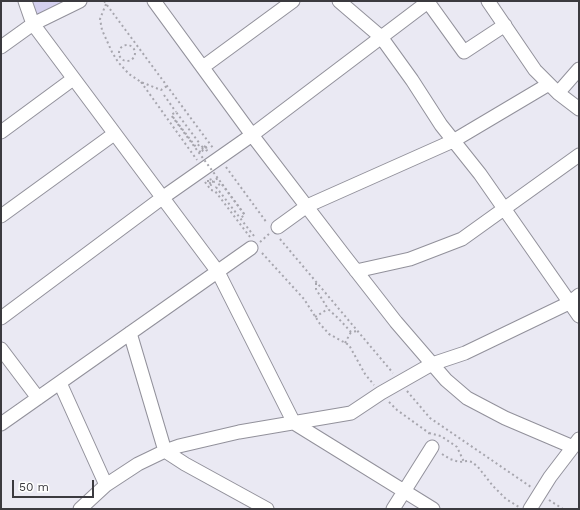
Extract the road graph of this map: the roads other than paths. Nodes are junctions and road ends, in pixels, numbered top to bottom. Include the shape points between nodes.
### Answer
1 (25, 1) edge
2 (80, 1) edge
3 (154, 1) edge
4 (293, 1) edge
5 (339, 1) edge
6 (429, 1) edge
7 (488, 1) edge
8 (32, 24) junction
9 (505, 25) junction
10 (381, 37) junction
11 (1, 47) edge
12 (203, 67) junction
13 (579, 69) edge
14 (73, 79) junction
15 (554, 88) junction
16 (579, 109) edge
17 (1, 132) edge
18 (114, 134) junction
19 (252, 135) junction
20 (453, 141) junction
21 (579, 155) edge
22 (162, 198) junction
23 (308, 206) junction
24 (504, 209) junction
25 (1, 216) edge
26 (276, 229) road end
27 (254, 243) road end
28 (218, 272) junction
29 (356, 272) junction
30 (574, 299) edge
31 (579, 316) edge
32 (1, 318) edge
33 (130, 333) junction
34 (1, 349) edge
35 (432, 364) junction
36 (60, 383) junction
37 (38, 398) junction
38 (294, 423) junction
39 (1, 424) edge
40 (576, 443) edge
41 (432, 447) dead end
42 (165, 451) junction
43 (106, 485) junction
44 (404, 491) junction
45 (80, 509) edge
46 (267, 509) edge
47 (393, 509) edge
48 (433, 509) edge
49 (530, 509) edge

1 - 8 street
2 - 8 street
3 - 12 street
4 - 12 street
5 - 10 street
6 - 9 street via 464,52
6 - 10 street
7 - 9 street
8 - 11 street
8 - 14 street
9 - 15 street via 535,70
10 - 19 street
10 - 20 street
12 - 19 street
13 - 15 street
14 - 17 street
14 - 18 street
15 - 16 street
15 - 20 street
18 - 22 street
18 - 25 street
19 - 22 street via 220,157 203,174
19 - 23 street
20 - 23 street
20 - 24 street
21 - 24 street
22 - 28 street
22 - 32 street
23 - 26 street
23 - 29 street
24 - 29 street via 462,239 410,259
24 - 30 street
27 - 28 street
28 - 33 street
28 - 38 street
29 - 35 street
30 - 31 street
30 - 35 street via 465,353
33 - 36 street
33 - 42 street
34 - 37 street
35 - 38 street via 351,413
35 - 40 street via 467,398 505,418
36 - 37 street
36 - 43 street
37 - 39 street
38 - 42 street via 239,432
38 - 44 street
40 - 49 street
41 - 44 street
42 - 43 street via 138,464
42 - 46 street
43 - 45 street
44 - 47 street
44 - 48 street

